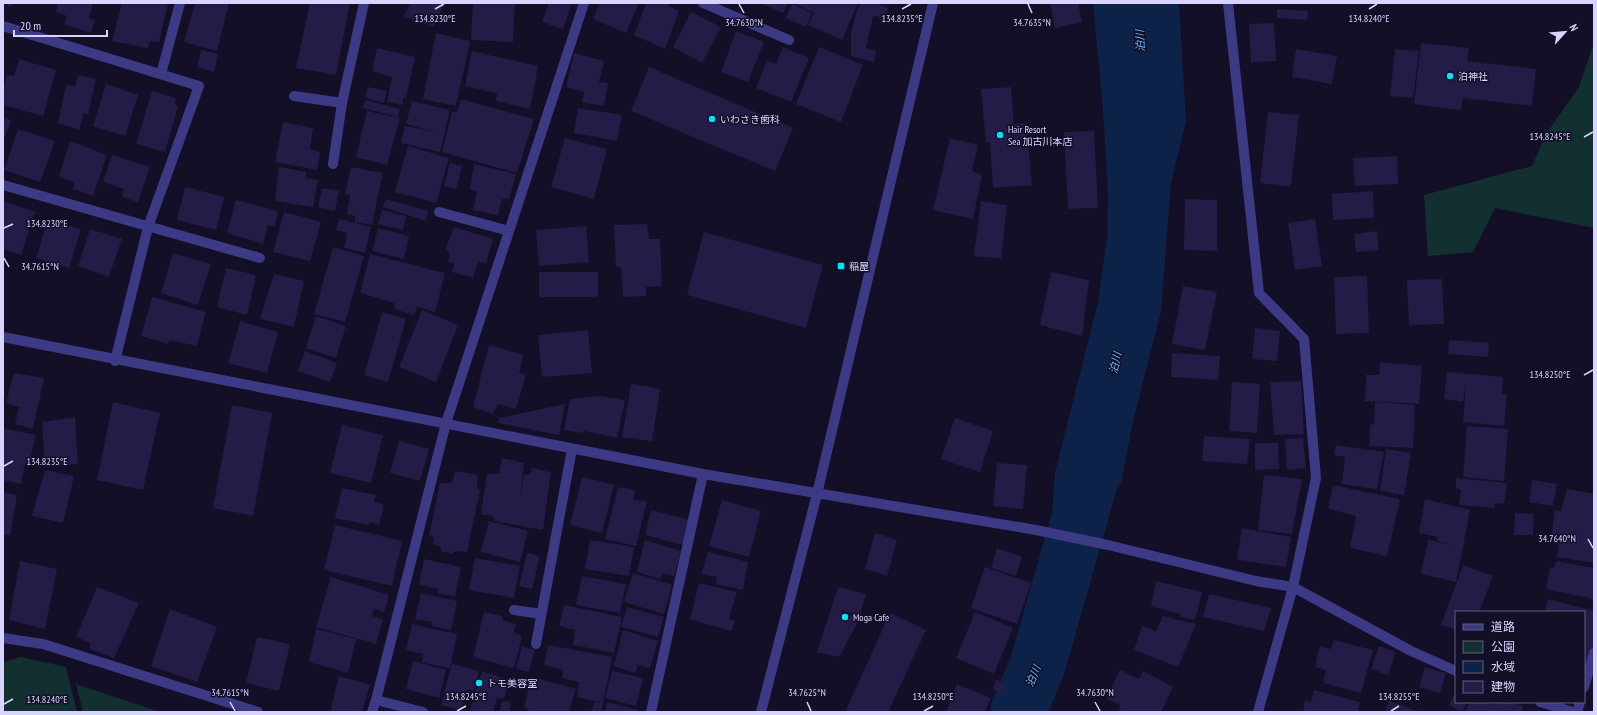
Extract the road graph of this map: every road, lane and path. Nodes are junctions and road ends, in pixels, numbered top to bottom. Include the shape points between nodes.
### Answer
1 (180, 3) edge
2 (364, 3) edge
3 (584, 3) edge
4 (703, 3) edge
5 (933, 3) edge
6 (1228, 3) edge
7 (3, 26) edge
8 (789, 40) dead end
9 (162, 74) junction
10 (294, 96) dead end
11 (342, 103) junction
12 (333, 164) dead end
13 (3, 185) edge
14 (439, 212) dead end
15 (148, 227) junction
16 (509, 231) junction
17 (260, 258) dead end
18 (3, 337) edge
19 (115, 361) junction
20 (446, 424) junction
21 (572, 449) junction
22 (703, 474) junction
23 (817, 494) junction
24 (1293, 587) junction
25 (514, 610) dead end
26 (541, 614) junction
27 (3, 638) edge
28 (536, 644) dead end
29 (1594, 653) edge
30 (1455, 670) edge
31 (1585, 684) edge
32 (376, 700) junction
33 (1543, 703) edge
34 (258, 712) edge
35 (372, 712) edge
36 (423, 712) edge
37 (651, 712) edge
38 (761, 712) edge
39 (1258, 712) edge
40 (1573, 712) edge

1 - 9 street
2 - 11 street
3 - 16 street
4 - 8 street
5 - 23 street
6 - 24 street via 1259,293 1304,338 1316,478
7 - 9 street
9 - 15 street via 199,86
10 - 11 street
11 - 12 street
13 - 15 street
14 - 16 street
15 - 17 street
15 - 19 street
16 - 20 street
18 - 19 street
19 - 20 street
20 - 21 street
20 - 32 street
21 - 22 street
21 - 26 street
22 - 23 street
22 - 37 street
23 - 24 street via 1036,530 1256,581
23 - 38 street
24 - 30 street via 1411,651
24 - 39 street
25 - 26 street
26 - 28 street
27 - 34 street via 43,644
29 - 31 street
32 - 35 street
32 - 36 street
33 - 40 street

